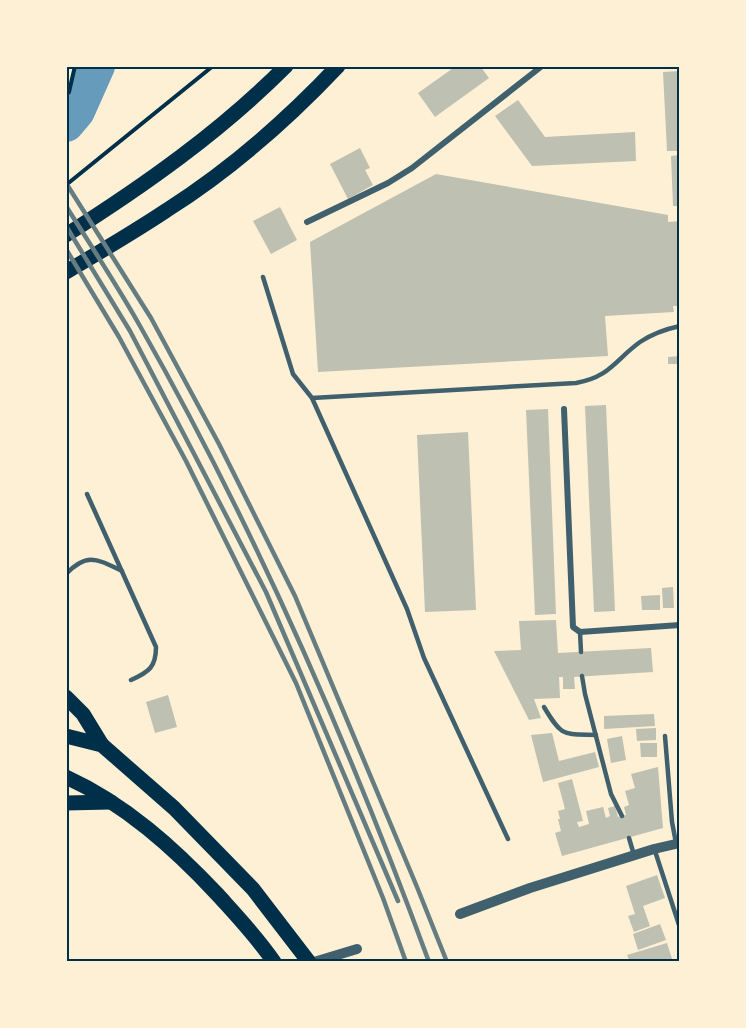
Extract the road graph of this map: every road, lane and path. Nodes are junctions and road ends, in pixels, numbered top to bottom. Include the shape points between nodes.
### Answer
1 (75, 66) edge
2 (213, 66) edge
3 (286, 66) edge
4 (338, 66) edge
5 (542, 66) edge
6 (66, 95) edge
7 (66, 185) edge
8 (307, 222) dead end
9 (66, 235) edge
10 (66, 272) edge
11 (263, 277) dead end
12 (680, 326) edge
13 (312, 398) junction
14 (564, 409) dead end
15 (87, 494) dead end
16 (122, 571) junction
17 (66, 574) edge
18 (680, 625) edge
19 (580, 632) junction
20 (580, 652) dead end
21 (582, 676) dead end
22 (131, 680) dead end
23 (66, 697) edge
24 (544, 707) dead end
25 (596, 735) junction
26 (66, 736) edge
27 (665, 736) dead end
28 (102, 745) junction
29 (66, 777) edge
30 (111, 802) junction
31 (66, 803) edge
32 (622, 816) dead end
33 (628, 838) dead end
34 (508, 839) dead end
35 (678, 843) edge
36 (654, 849) junction
37 (634, 855) junction
38 (460, 914) dead end
39 (680, 928) edge
40 (357, 949) dead end
41 (274, 962) edge
42 (309, 962) edge
43 (314, 962) edge

1 - 6 path
2 - 7 path
3 - 9 main road via 234,116 175,162
4 - 10 main road via 243,155 169,210
5 - 8 street via 412,168
11 - 13 lane via 293,374
12 - 13 lane via 640,342 593,380
13 - 34 lane via 407,609 424,658
14 - 19 street via 572,620 573,627
15 - 16 lane
16 - 17 lane via 84,559
16 - 22 lane via 156,647 154,665 146,674
18 - 19 street
19 - 20 lane
21 - 25 lane
23 - 28 main road via 83,714
24 - 25 lane via 565,734
25 - 32 lane via 611,794
26 - 28 main road
27 - 35 lane via 672,822
28 - 42 main road via 174,808 253,889
29 - 30 main road
30 - 31 main road
30 - 41 main road via 182,857
33 - 37 lane
35 - 36 street
36 - 37 street
36 - 39 lane
37 - 38 street
40 - 43 street

